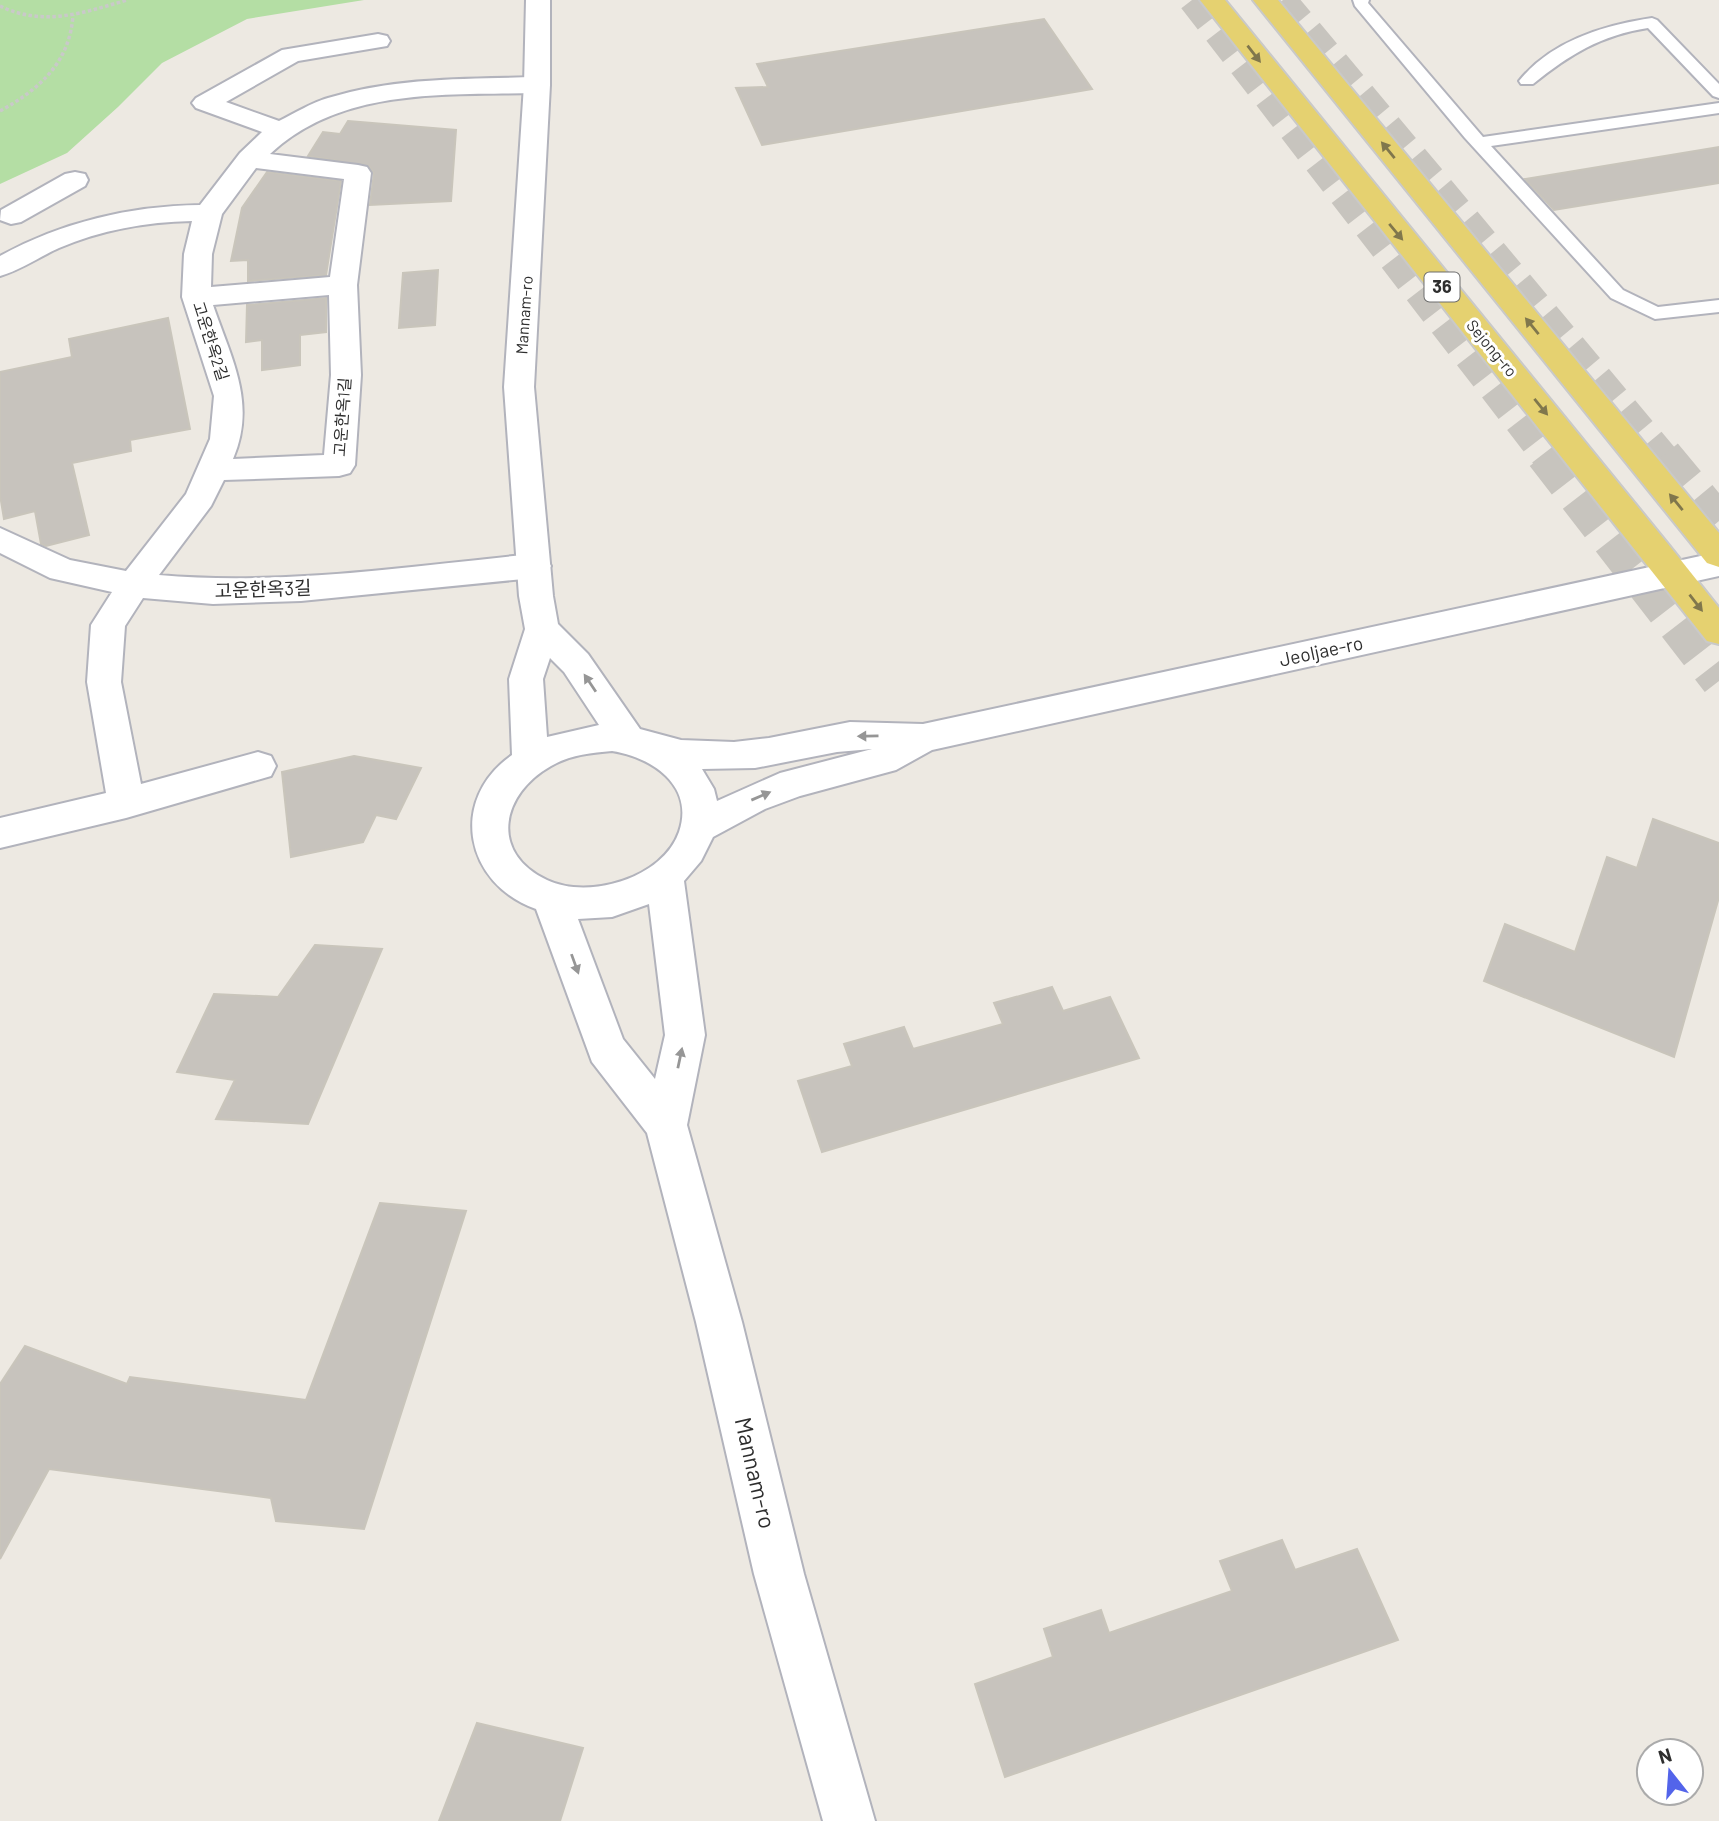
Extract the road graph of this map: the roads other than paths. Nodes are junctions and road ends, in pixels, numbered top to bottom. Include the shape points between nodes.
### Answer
1 (538, 0) edge
2 (1212, 0) edge
3 (1265, 0) edge
4 (1361, 0) edge
5 (378, 41) dead end
6 (1527, 81) dead end
7 (537, 85) junction
8 (1719, 93) edge
9 (1719, 108) edge
10 (280, 130) junction
11 (1479, 143) junction
12 (249, 159) junction
13 (75, 180) dead end
14 (6, 210) edge
15 (208, 213) junction
16 (36, 246) junction
17 (0, 267) edge
18 (343, 285) junction
19 (196, 297) junction
20 (1719, 306) edge
21 (214, 470) junction
22 (0, 538) edge
23 (1719, 555) edge
24 (1719, 564) edge
25 (534, 566) junction
26 (1673, 573) junction
27 (134, 585) junction
28 (542, 629) junction
29 (1719, 632) edge
30 (923, 738) junction
31 (644, 745) junction
32 (530, 760) junction
33 (258, 766) dead end
34 (126, 803) junction
35 (700, 827) junction
36 (0, 833) edge
37 (665, 878) junction
38 (552, 900) junction
39 (666, 1125) junction
40 (849, 1821) edge

1 - 7 street, Mannam-ro
2 -> 26 main road, Sejong-ro / 36
23 -> 3 main road, 36
4 - 11 lane
5 - 10 street via 291,55 205,103
6 - 8 lane via 1569,47 1616,27 1652,23
7 - 10 street, 고운한옥2길 via 384,92 334,104
7 - 25 street, Mannam-ro via 519,387
9 - 11 lane
10 - 12 street, 고운한옥2길
11 - 20 lane via 1617,294 1655,313
12 - 15 street, 고운한옥2길
12 - 18 street, 고운한옥1길 via 358,173
13 - 14 street
14 - 16 street
15 - 16 street via 108,221
15 - 19 street, 고운한옥2길 via 198,254
16 - 17 street
18 - 19 street
18 - 21 street, 고운한옥1길 via 346,375 339,465
19 - 21 street, 고운한옥2길 via 229,396 226,439
21 - 27 street, 고운한옥2길 via 200,498
22 - 27 street, 고운한옥3길 via 62,570
24 - 26 street, Jeoljae-ro
25 - 27 street, 고운한옥3길 via 301,589 214,592
25 - 28 street, Mannam-ro
26 -> 29 main road, Sejong-ro / 36
26 - 30 street, Jeoljae-ro
27 - 34 street, 고운한옥2길 via 108,625 104,682
31 -> 28 street
28 - 32 street via 526,679
30 -> 31 street via 863,735 753,755
35 -> 30 street via 752,799 793,783 883,760
31 - 32 street via 595,737 561,744
31 - 35 street via 681,766 694,786
32 - 38 street via 506,782 492,809 490,837 500,864 522,886
33 - 34 street
34 - 36 street
35 - 37 street via 689,853
37 - 38 street via 611,901 581,904
39 -> 37 street via 685,1035
38 -> 39 street via 606,1049
39 - 40 street, Mannam-ro via 779,1574

